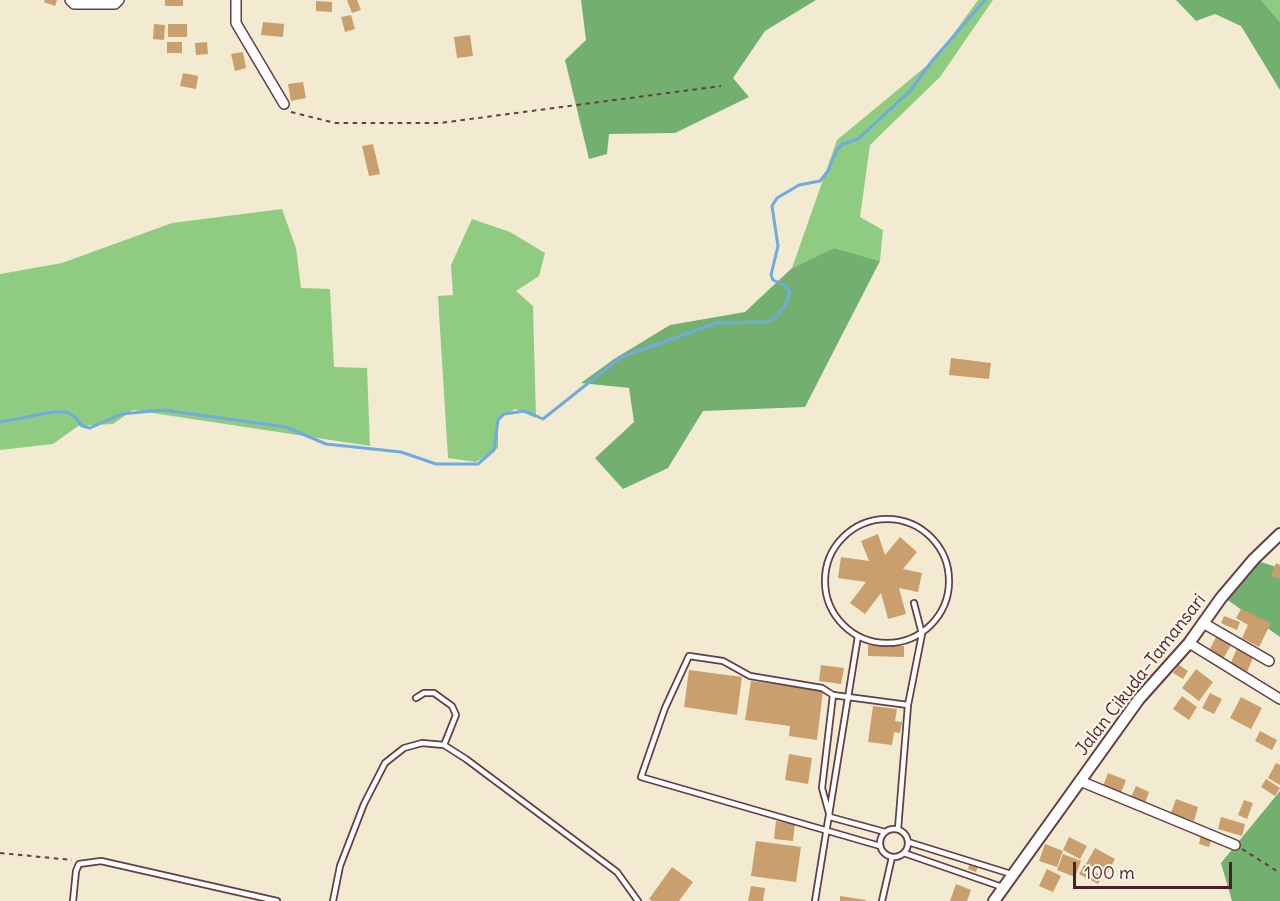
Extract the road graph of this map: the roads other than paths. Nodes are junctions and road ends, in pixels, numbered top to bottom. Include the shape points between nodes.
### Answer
1 (70, 0) edge
2 (119, 0) edge
3 (236, 0) edge
4 (284, 104) road end
5 (1280, 534) edge
6 (914, 603) dead end
7 (1203, 623) junction
8 (922, 634) junction
9 (858, 636) junction
10 (1189, 643) junction
11 (1269, 661) dead end
12 (833, 695) junction
13 (416, 698) dead end
14 (848, 698) junction
15 (1280, 699) edge
16 (908, 705) junction
17 (444, 745) junction
18 (826, 756) junction
19 (839, 758) junction
20 (1080, 781) junction
21 (830, 817) junction
22 (898, 829) junction
23 (828, 831) junction
24 (885, 831) junction
25 (908, 842) junction
26 (1235, 845) road end
27 (880, 846) junction
28 (904, 853) junction
29 (892, 857) junction
30 (1011, 874) junction
31 (1002, 887) junction
32 (73, 901) edge
33 (277, 901) edge
34 (333, 901) edge
35 (638, 901) edge
36 (815, 901) edge
37 (882, 901) edge
38 (994, 901) edge

1 - 2 street via 74,4 115,4
3 - 4 street via 236,23
5 - 7 street, Jalan Cikuda–Tamansari via 1254,559
6 - 8 lane
7 - 10 street, Jalan Cikuda–Tamansari
7 - 11 street
8 - 9 lane via 890,643
8 - 9 lane via 945,603 949,578 943,552 927,531 903,519 877,518 843,535 828,557 825,570 826,596 838,620
8 - 16 lane
9 - 14 lane
10 - 15 street
10 - 20 street, Jalan Cikuda–Tamansari via 1139,699
12 - 14 lane
12 - 18 lane
12 - 23 lane via 822,688 750,676 723,661 689,656 665,708 641,777
13 - 17 lane via 434,693 452,706 456,715
14 - 16 lane
14 - 19 lane
16 - 22 lane
17 - 34 lane via 422,743 404,748 386,763 364,804 340,866
17 - 35 lane via 617,872
18 - 19 lane
18 - 21 lane via 822,788
19 - 21 lane
20 - 26 street
20 - 30 street, Jalan Cikuda–Tamansari
21 - 23 lane
21 - 24 lane
22 - 24 lane
22 - 25 lane
23 - 27 lane
23 - 36 lane
24 - 27 lane
25 - 28 lane
25 - 30 lane
27 - 29 lane
28 - 29 lane
28 - 31 lane
29 - 37 lane
30 - 31 street, Jalan Cikuda–Tamansari
31 - 38 street, Jalan Cikuda–Tamansari
32 - 33 lane via 76,871 84,861 100,861

